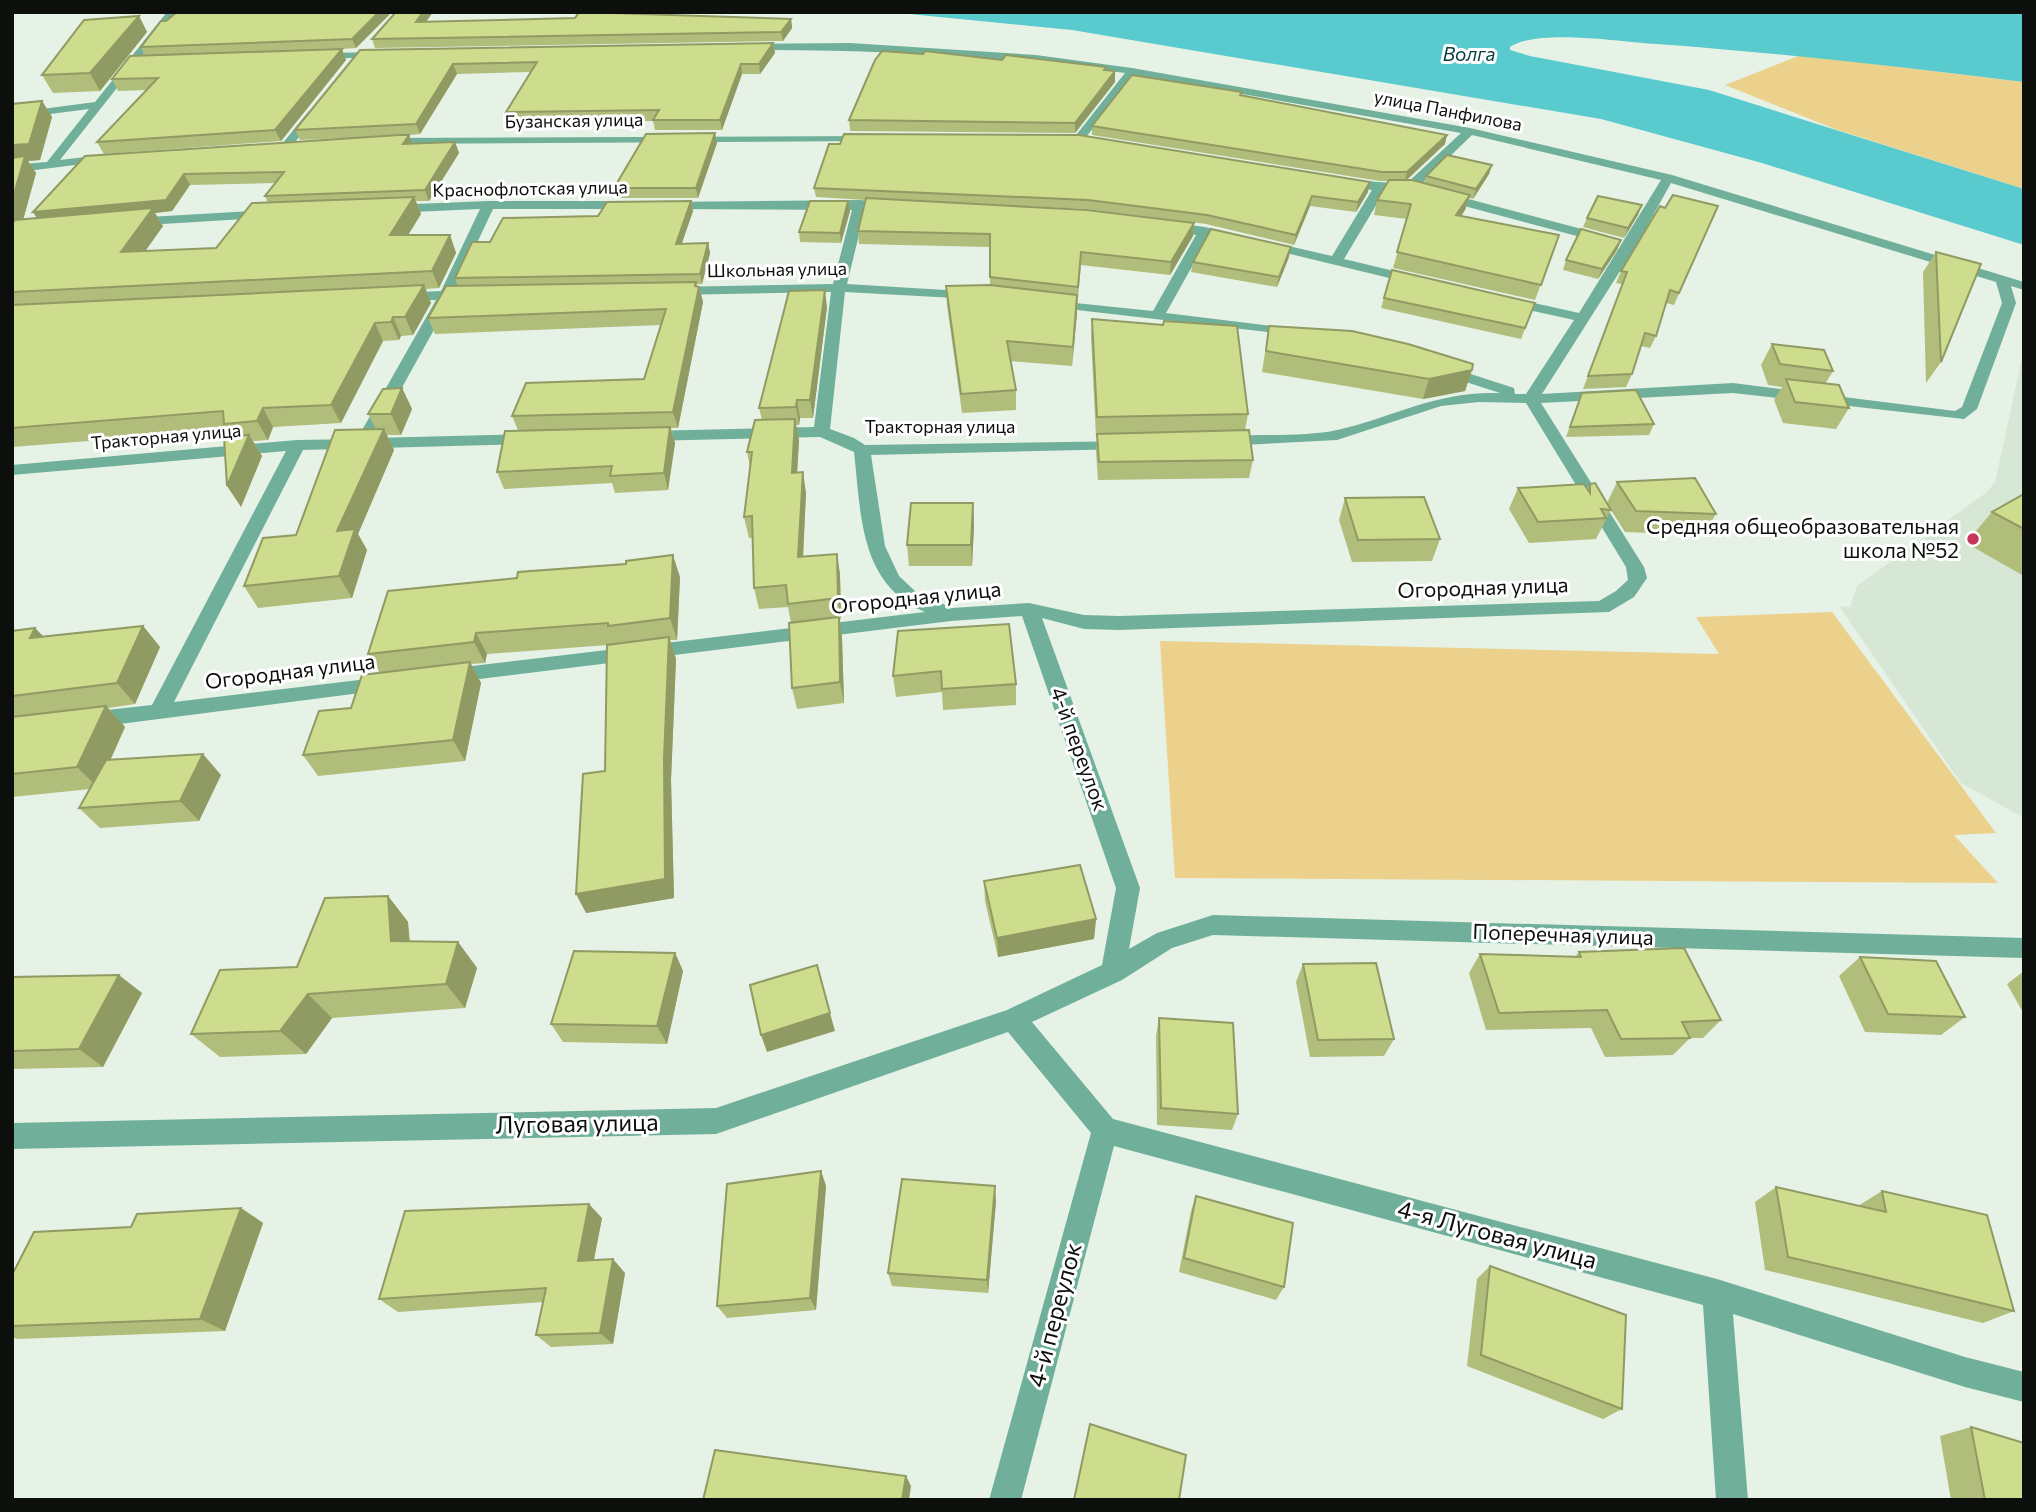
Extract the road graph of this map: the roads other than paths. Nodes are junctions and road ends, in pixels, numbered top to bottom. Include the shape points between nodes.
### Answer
1 (172, 12) edge
2 (740, 47) edge
3 (364, 50) junction
4 (400, 53) edge
5 (307, 56) edge
6 (148, 61) edge
7 (135, 62) junction
8 (352, 64) edge
9 (1132, 71) junction
10 (99, 105) junction
11 (319, 105) edge
12 (12, 116) edge
13 (1470, 131) junction
14 (877, 138) edge
15 (1065, 139) edge
16 (1079, 139) junction
17 (1092, 141) edge
18 (365, 142) edge
19 (304, 145) edge
20 (129, 157) edge
21 (51, 164) junction
22 (12, 169) edge
23 (1668, 178) junction
24 (1326, 179) edge
25 (1380, 188) junction
26 (1409, 188) junction
27 (1422, 191) edge
28 (1435, 195) edge
29 (860, 204) junction
30 (488, 205) junction
31 (914, 207) edge
32 (378, 210) edge
33 (281, 213) edge
34 (118, 223) edge
35 (1155, 225) edge
36 (1205, 231) junction
37 (1629, 246) junction
38 (1336, 261) junction
39 (2002, 280) junction
40 (1436, 285) edge
41 (2024, 286) edge
42 (839, 288) junction
43 (663, 291) edge
44 (487, 294) edge
45 (446, 295) junction
46 (984, 296) edge
47 (378, 298) edge
48 (1498, 299) edge
49 (1035, 302) edge
50 (1158, 316) junction
51 (1584, 318) junction
52 (1311, 335) edge
53 (1433, 366) edge
54 (1531, 399) junction
55 (822, 432) junction
56 (627, 437) edge
57 (544, 439) edge
58 (1206, 442) edge
59 (363, 443) junction
60 (1137, 443) edge
61 (297, 445) junction
62 (862, 450) junction
63 (12, 470) edge
64 (1030, 609) junction
65 (951, 615) junction
66 (432, 678) edge
67 (405, 681) edge
68 (159, 711) junction
69 (65, 723) edge
70 (2024, 948) edge
71 (1113, 972) junction
72 (1013, 1019) junction
73 (1105, 1130) junction
74 (12, 1136) edge
75 (1717, 1294) junction
76 (2024, 1387) edge
77 (1006, 1500) edge
78 (1732, 1500) edge

1 - 7 street
2 - 9 street, улица Панфилова via 850,46 1036,58
3 - 4 street
3 - 5 street
3 - 8 street
6 - 7 street
7 - 10 street
9 - 13 street, улица Панфилова
9 - 16 street
10 - 12 street
10 - 21 street
11 - 19 street via 279,147
13 - 23 street, улица Панфилова
13 - 26 street
14 - 18 street, Бузанская улица
15 - 16 street
16 - 17 street
20 - 21 street
21 - 22 street
23 - 37 street
23 - 39 street, улица Панфилова
24 - 25 street
25 - 26 street
25 - 38 street
26 - 27 street
28 - 37 street
29 - 30 street, Краснофлотская улица
29 - 31 street, Краснофлотская улица
29 - 42 street
30 - 32 street, Краснофлотская улица
30 - 45 street
33 - 34 street
35 - 36 street
36 - 38 street
36 - 50 street
37 - 51 street
38 - 40 street
39 - 41 street, улица Панфилова
39 - 54 street via 2009,303 1969,409 1958,416 1733,388
42 - 43 street, Школьная улица
42 - 46 street, Школьная улица
42 - 55 street
44 - 45 street
45 - 47 street
45 - 59 street
48 - 51 street
49 - 50 street
50 - 52 street
51 - 54 street
53 - 54 street
54 - 58 street via 1451,400 1322,438
54 - 64 street, Огородная улица via 1636,566 1638,578 1632,589 1602,607 1119,623 1084,622
55 - 56 street, Тракторная улица
55 - 62 street, Тракторная улица
57 - 59 street, Тракторная улица
59 - 61 street, Тракторная улица
60 - 62 street, Тракторная улица
61 - 63 street, Тракторная улица
61 - 68 street
62 - 65 street via 874,540 893,582 914,600
64 - 65 street, Огородная улица
64 - 71 street, 4-й переулок via 1128,888
65 - 66 street, Огородная улица
67 - 68 street, Огородная улица
68 - 69 street, Огородная улица
70 - 71 street, Поперечная улица via 1213,925 1165,940
71 - 72 street, Луговая улица
72 - 73 street
72 - 74 street, Луговая улица via 716,1121
73 - 75 street, 4-я Луговая улица
73 - 77 street, 4-й переулок
75 - 76 street, 4-я Луговая улица
75 - 78 street

